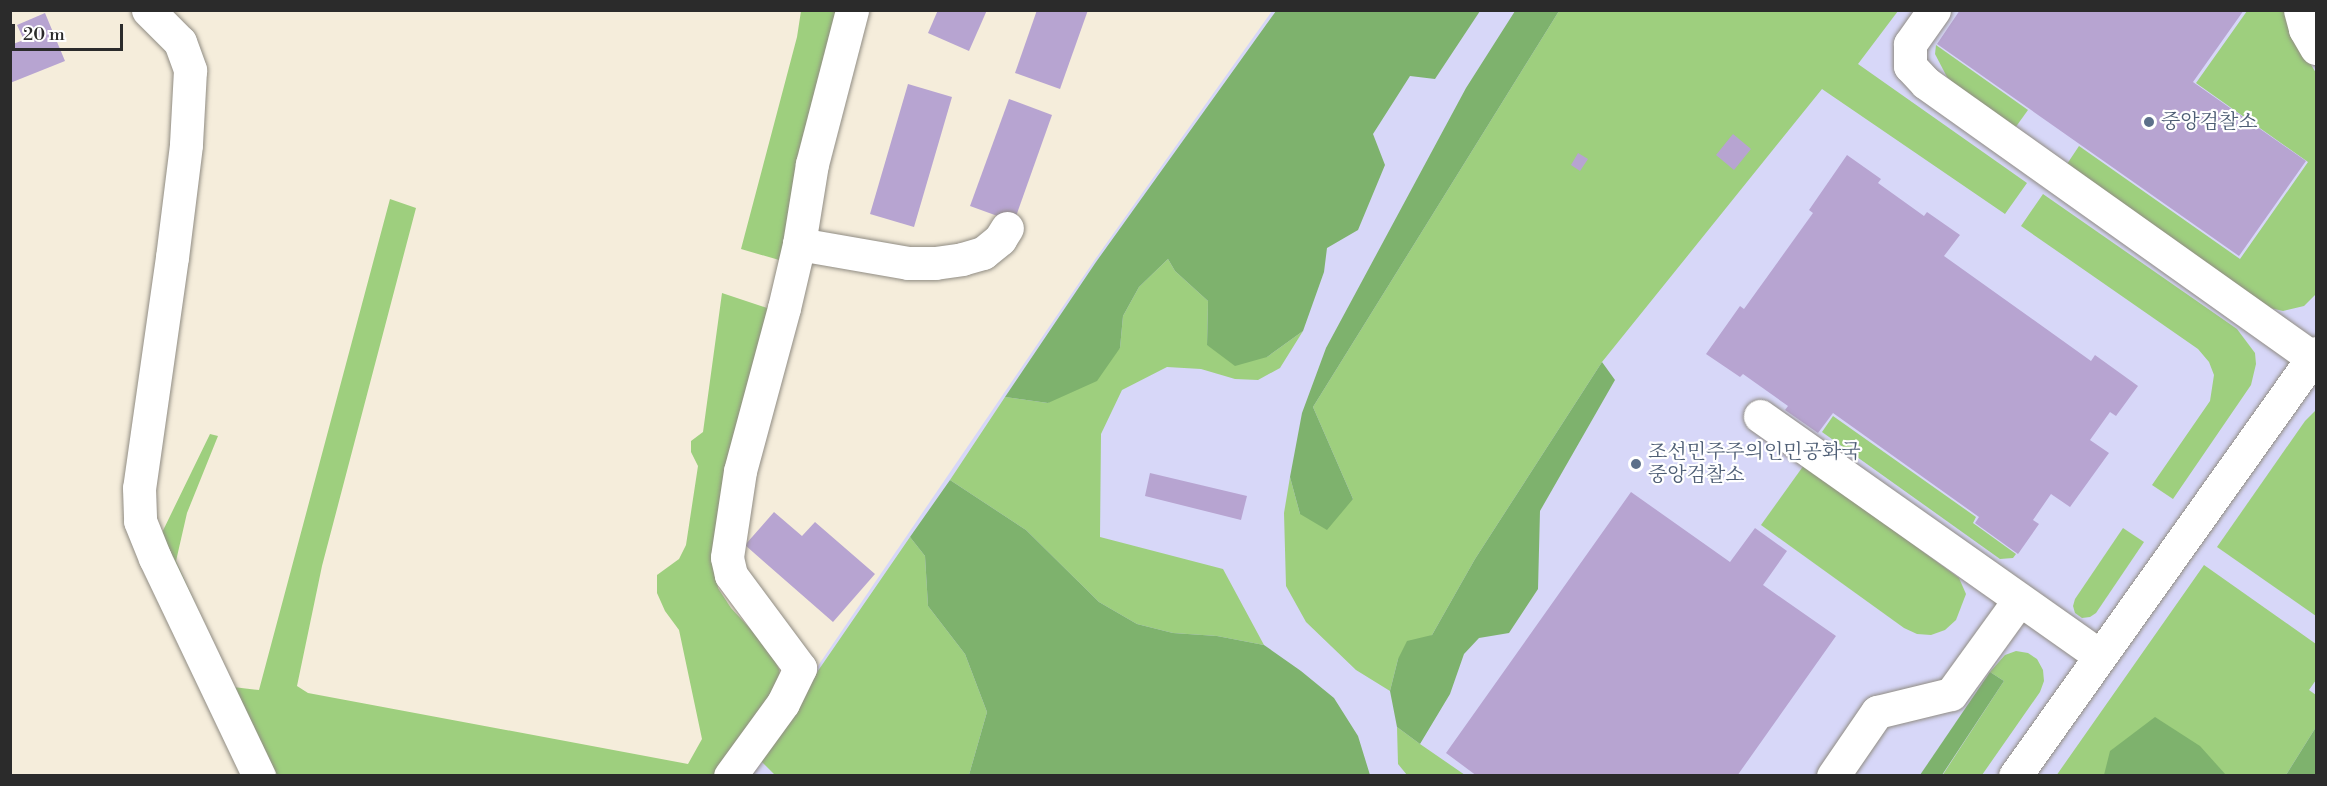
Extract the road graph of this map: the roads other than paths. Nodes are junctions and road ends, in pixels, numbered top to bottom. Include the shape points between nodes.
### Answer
1 (148, 10) edge
2 (852, 10) edge
3 (1934, 10) edge
4 (2300, 10) edge
5 (2316, 48) edge
6 (1007, 228) dead end
7 (799, 244) junction
8 (2315, 357) edge
9 (1760, 416) dead end
10 (2019, 600) junction
11 (2099, 655) junction
12 (259, 776) edge
13 (730, 776) edge
14 (1833, 776) edge
15 (2015, 776) edge

1 - 12 street via 180,42 190,69 174,246 139,488 141,521
2 - 7 street via 812,164
3 - 8 street via 1910,44 1910,66 1926,83
4 - 5 street
6 - 7 street via 982,253 935,263 908,264
7 - 13 street via 740,471 727,557 731,575 800,669 783,704
8 - 11 street
9 - 10 street
10 - 11 street
10 - 14 street via 1951,694 1877,712
11 - 15 street

